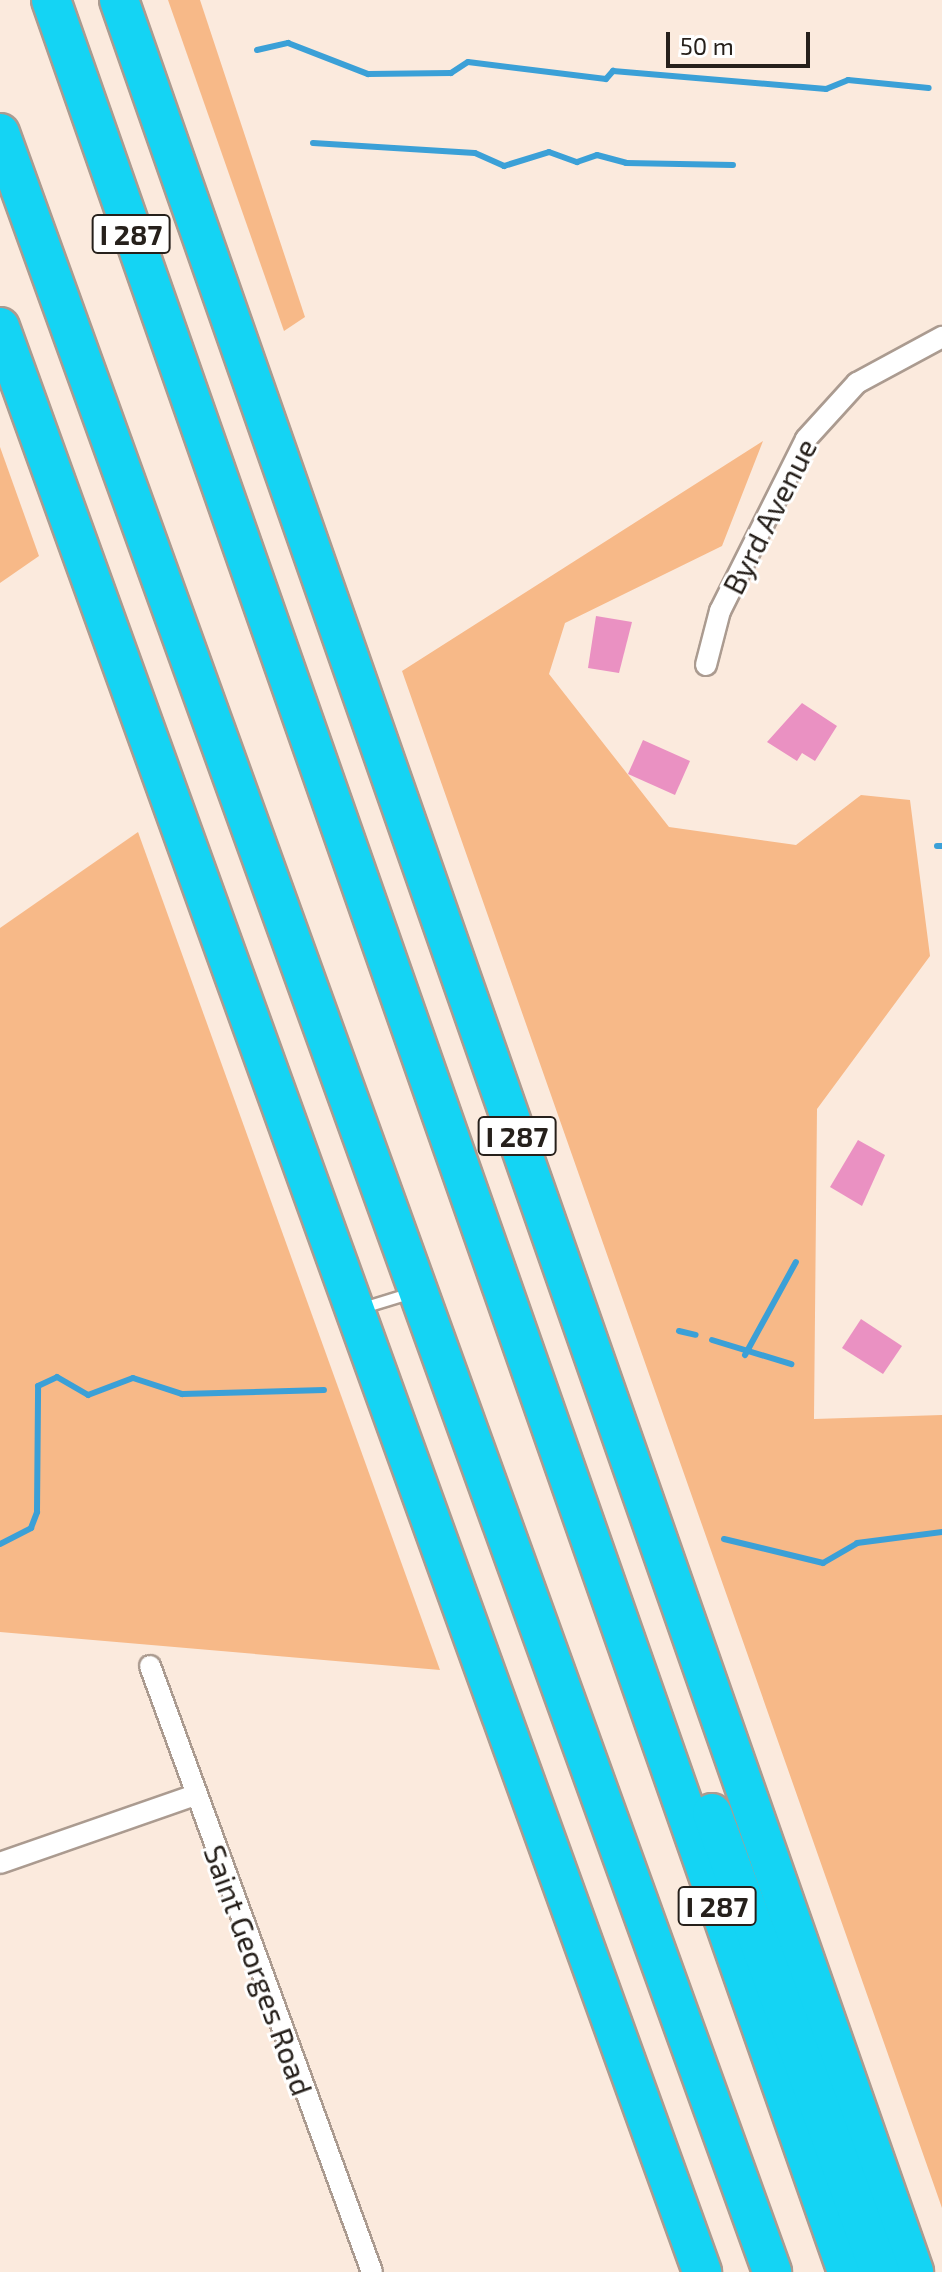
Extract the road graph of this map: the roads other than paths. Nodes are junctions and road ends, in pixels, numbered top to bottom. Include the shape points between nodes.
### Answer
1 (51, 0) edge
2 (119, 0) edge
3 (0, 133) edge
4 (0, 327) edge
5 (942, 337) edge
6 (706, 665) dead end
7 (418, 1291) junction
8 (355, 1311) junction
9 (589, 1540) junction
10 (150, 1666) dead end
11 (195, 1795) junction
12 (0, 1863) edge
13 (372, 2272) edge
14 (702, 2272) edge
15 (772, 2272) edge
16 (847, 2272) edge
17 (880, 2272) edge
18 (914, 2272) edge

1 - 9 highway, I 287
2 - 18 highway, I 287
3 - 7 highway, I 287
4 - 8 highway
5 - 6 street, Byrd Avenue via 857,383 806,439 720,611
7 - 8 lane
7 - 15 highway, I 287
8 - 14 highway
9 - 16 highway, I 287
9 - 17 highway via 703,1788
10 - 11 street, Saint Georges Road
11 - 12 street
11 - 13 street, Saint Georges Road

